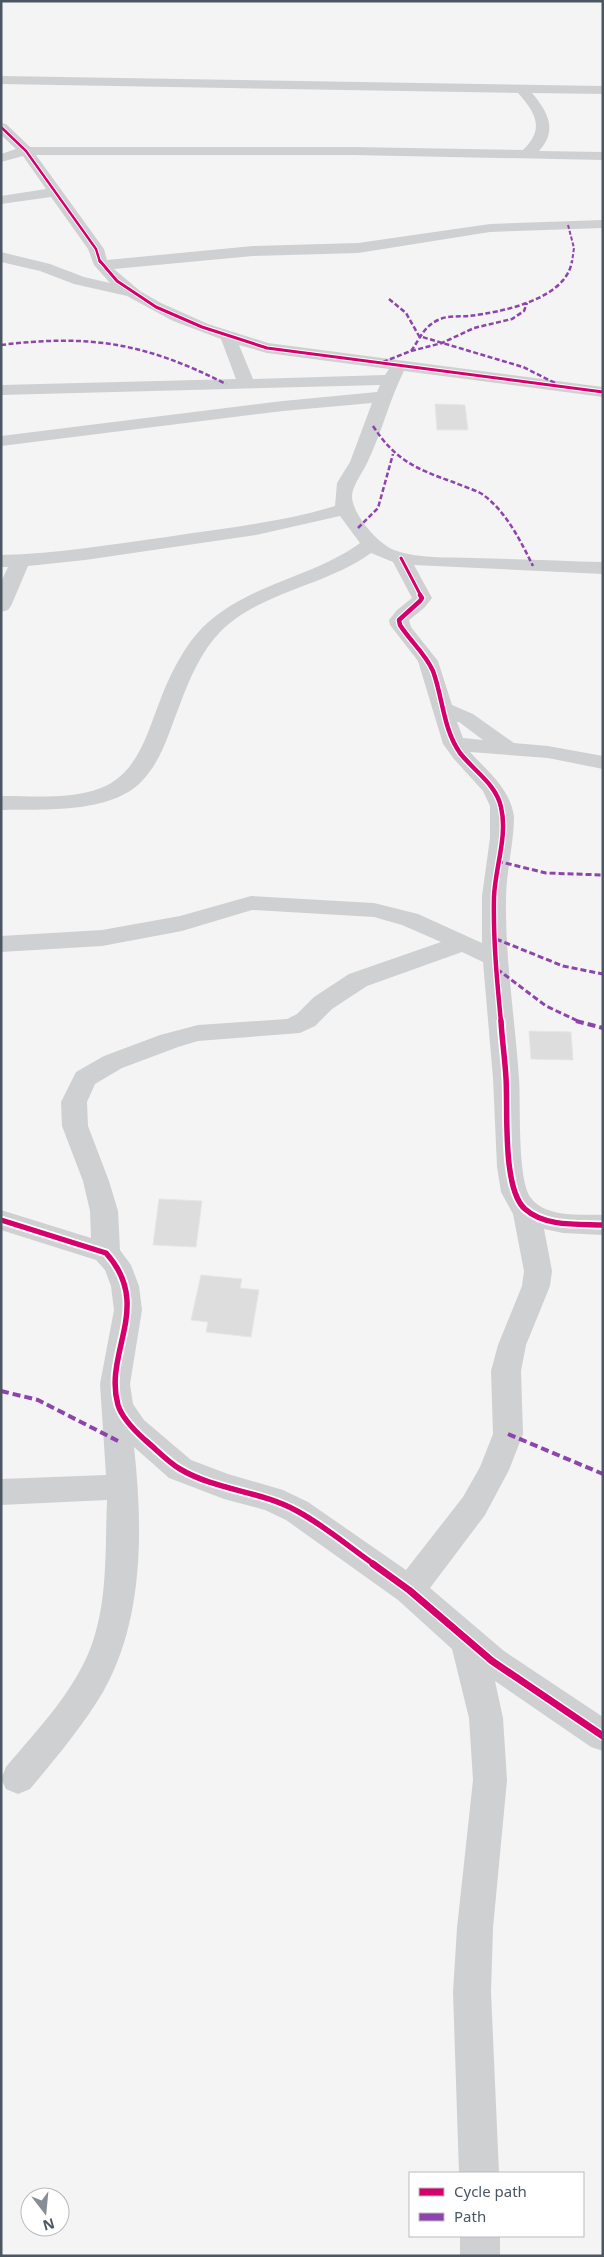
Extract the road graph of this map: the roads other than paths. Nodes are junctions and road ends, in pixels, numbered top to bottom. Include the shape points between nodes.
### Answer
1 (142, 68) dead end
2 (1, 80) edge
3 (180, 84) junction
4 (521, 88) junction
5 (603, 90) edge
6 (1, 127) edge
7 (26, 151) junction
8 (527, 154) junction
9 (603, 156) edge
10 (1, 158) edge
11 (54, 192) junction
12 (1, 200) edge
13 (603, 224) edge
14 (1, 257) edge
15 (102, 265) junction
16 (137, 294) junction
17 (228, 337) junction
18 (396, 372) junction
19 (246, 383) junction
20 (226, 384) junction
21 (1, 390) edge
22 (603, 392) edge
23 (383, 396) junction
24 (172, 421) junction
25 (1, 441) edge
26 (344, 510) junction
27 (371, 544) junction
28 (402, 558) junction
29 (11, 561) edge
30 (603, 568) edge
31 (1, 606) edge
32 (441, 708) junction
33 (454, 744) junction
34 (509, 748) junction
35 (603, 763) edge
36 (1, 803) edge
37 (1, 944) edge
38 (465, 944) junction
39 (497, 959) junction
40 (526, 1210) junction
41 (1, 1220) edge
42 (603, 1225) edge
43 (106, 1253) junction
44 (118, 1406) junction
45 (123, 1486) junction
46 (1, 1492) edge
47 (410, 1590) junction
48 (466, 1641) junction
49 (603, 1736) edge
50 (18, 1778) dead end
51 (479, 2172) edge
52 (480, 2237) edge
53 (480, 2256) edge

1 - 3 street
2 - 3 street
3 - 4 street
4 - 5 street
4 - 8 street via 540,111 544,133 539,144
6 - 7 street
7 - 8 street
7 - 10 street
7 - 11 street
8 - 9 street
11 - 12 street
11 - 15 street via 96,248
13 - 15 street via 490,228 358,248 254,251
14 - 16 street via 45,267 79,281
15 - 16 street via 116,280
16 - 17 street via 171,314
17 - 18 street via 267,348
17 - 19 street
18 - 19 street
18 - 22 street
18 - 23 street
19 - 20 street
20 - 21 street
20 - 24 street via 193,400
23 - 24 street via 319,401
23 - 26 street via 359,462 346,483
24 - 25 street
26 - 27 street
26 - 29 street via 305,521 242,532
27 - 28 street
27 - 36 street via 355,558 262,598 220,622 207,635 184,671 168,702 146,762 132,779 109,793 74,802
28 - 30 street
28 - 32 street via 422,598 417,606 404,613 399,620 400,625 428,660
29 - 31 street
32 - 33 street
32 - 34 street via 466,718
33 - 34 street
33 - 39 street via 462,757 496,792 501,807 503,830 494,895
34 - 35 street
37 - 38 street via 102,938 182,924 251,903 374,910 410,919
38 - 39 street
38 - 43 street via 358,980 306,1020 290,1028 198,1033 113,1062 85,1078 74,1102 75,1126 104,1211
39 - 40 street via 512,1181 517,1198
40 - 42 street via 545,1219
40 - 47 street via 538,1271 536,1286 512,1346 506,1371 508,1434 494,1470 474,1506
41 - 43 street
43 - 44 street via 116,1265 125,1286 128,1310 115,1384
44 - 45 street
44 - 47 street via 134,1429 180,1469 224,1486 272,1499 297,1511
45 - 46 street via 94,1490
45 - 50 street via 121,1560 109,1642 78,1704
47 - 48 street
48 - 49 street
48 - 51 street via 486,1718 490,1780 472,1992
52 - 53 street

